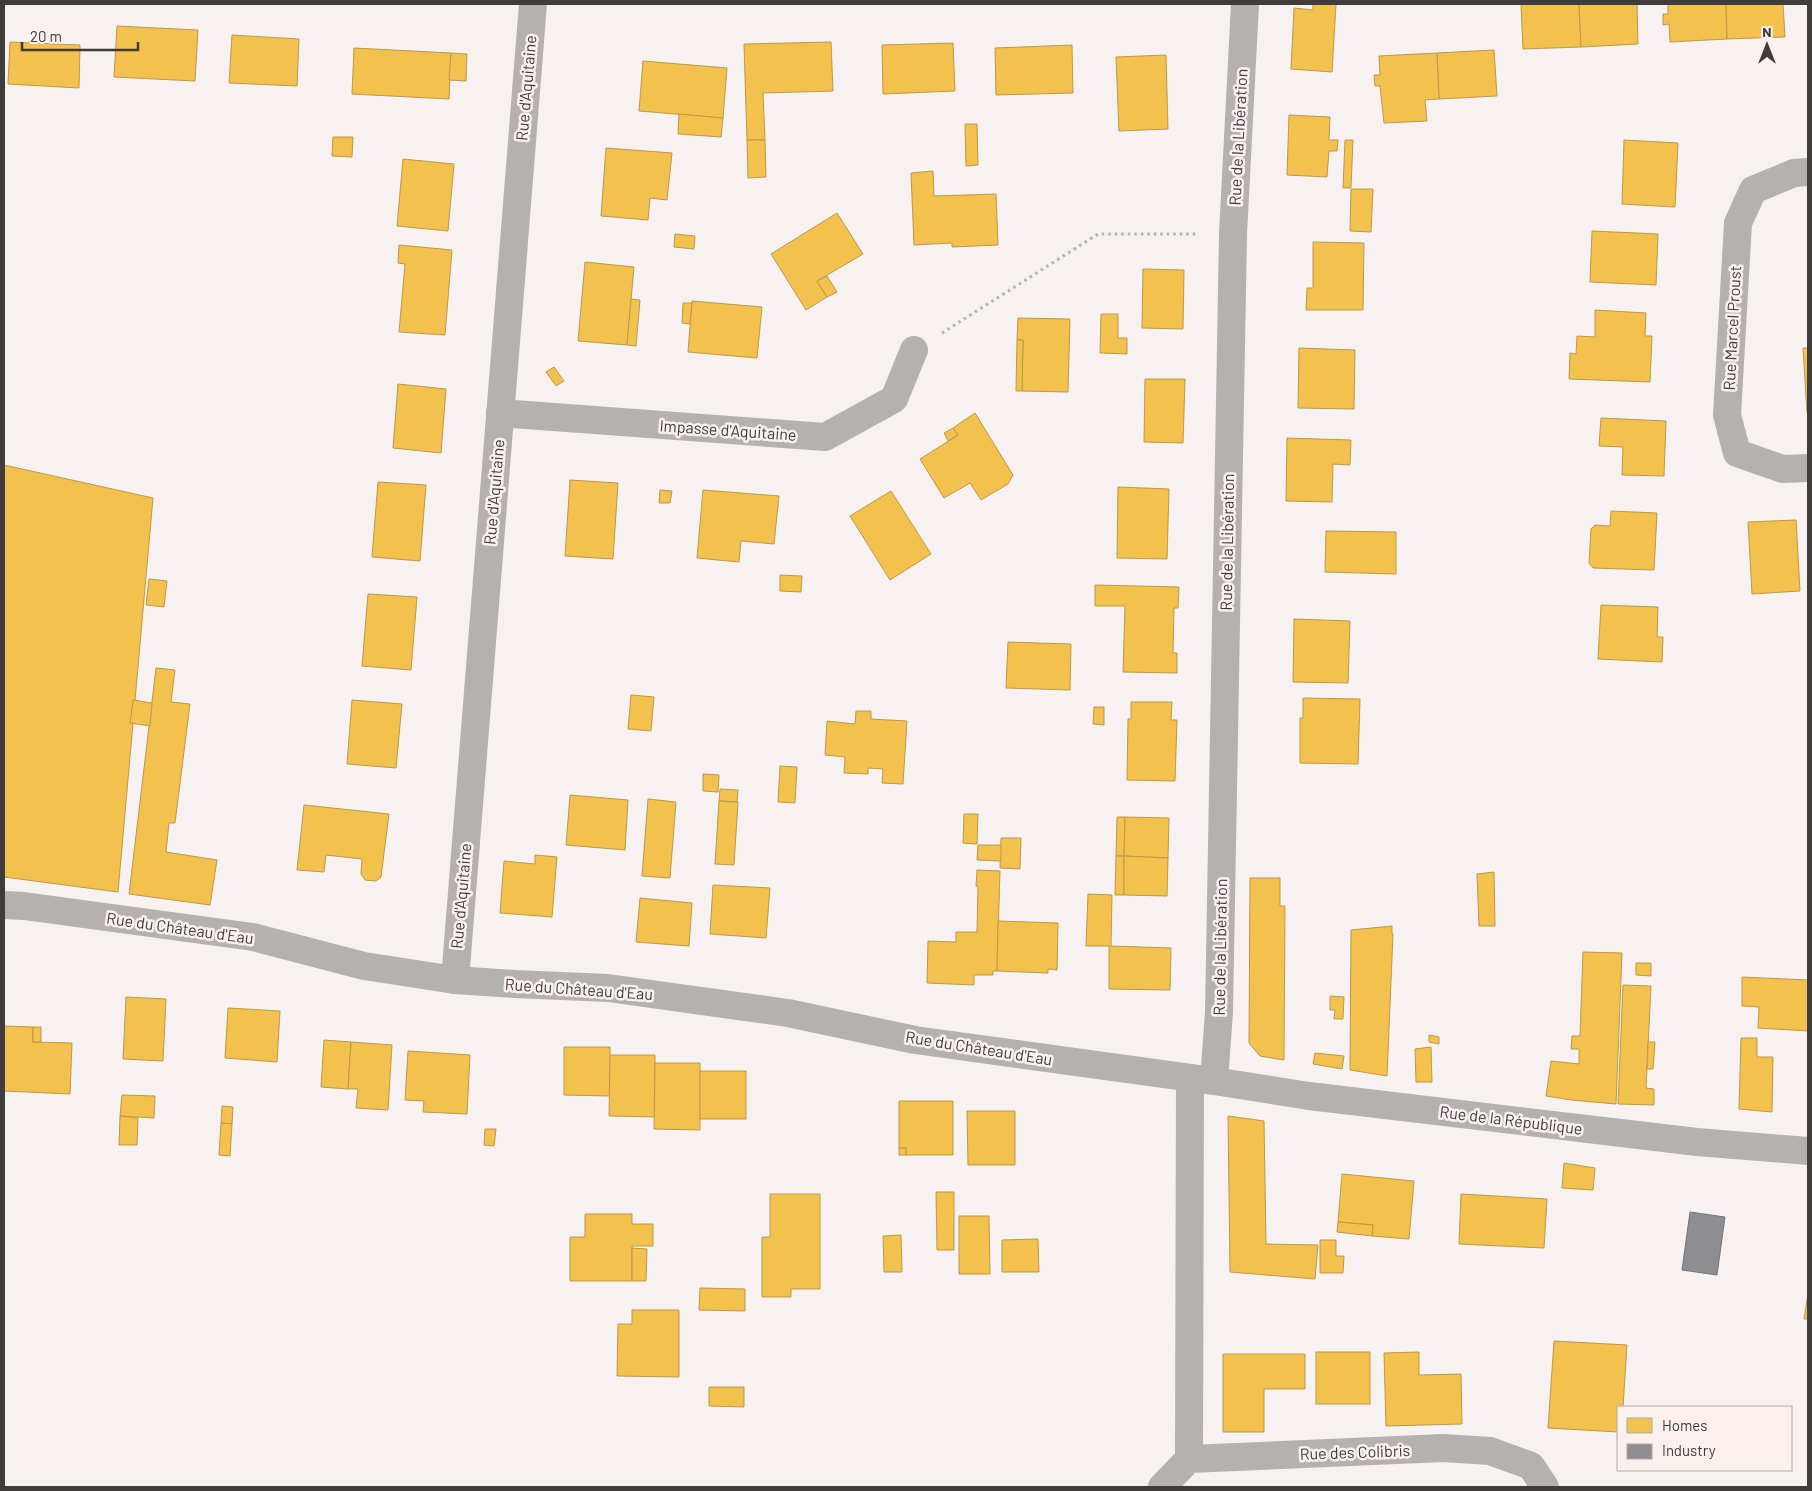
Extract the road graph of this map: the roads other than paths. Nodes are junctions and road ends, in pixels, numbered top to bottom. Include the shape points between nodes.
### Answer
1 (533, 4) edge
2 (1245, 4) edge
3 (1808, 172) edge
4 (914, 350) road end
5 (500, 413) junction
6 (1808, 468) edge
7 (4, 905) edge
8 (454, 980) junction
9 (1202, 1080) junction
10 (1808, 1151) edge
11 (1190, 1459) junction
12 (1162, 1487) edge
13 (1545, 1487) edge

1 - 5 street, Rue d'Aquitaine
2 - 9 street, Rue de la Libération via 1233,234 1219,1012
3 - 6 street, Rue Marcel Proust via 1794,173 1753,190 1738,224 1727,415 1737,453 1784,469
4 - 5 street, Impasse d'Aquitaine via 894,398 825,437
5 - 8 street, Rue d'Aquitaine
7 - 8 street, Rue du Château d'Eau via 253,937 364,966
8 - 9 street, Rue du Château d'Eau via 608,988 788,1013 915,1040
9 - 10 street, Rue de la République via 1319,1098 1658,1138
9 - 11 street, Rue de la Libération
11 - 12 street
11 - 13 street, Rue des Colibris via 1443,1448 1490,1450 1531,1466

